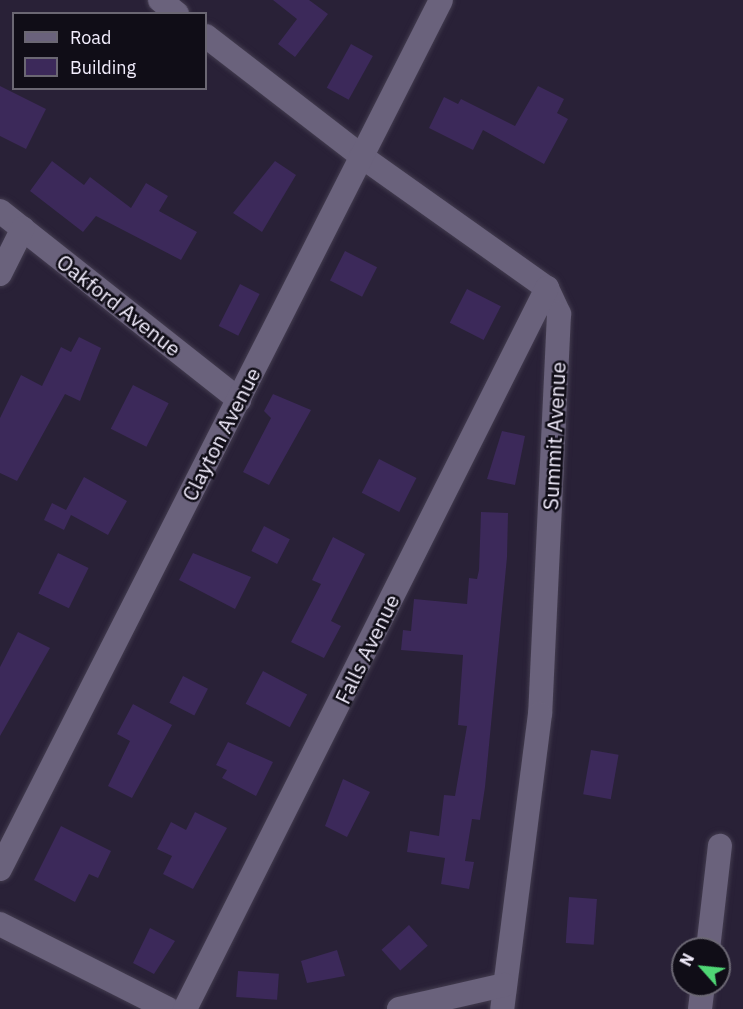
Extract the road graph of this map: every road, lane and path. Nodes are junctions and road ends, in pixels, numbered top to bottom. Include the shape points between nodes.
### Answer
1 (160, 0) edge
2 (441, 0) edge
3 (175, 12) edge
4 (207, 37) edge
5 (361, 156) junction
6 (0, 211) edge
7 (23, 228) junction
8 (0, 274) edge
9 (547, 288) junction
10 (238, 400) junction
11 (720, 846) dead end
12 (0, 869) edge
13 (0, 924) edge
14 (709, 937) edge
15 (504, 985) junction
16 (168, 1009) edge
17 (184, 1009) edge
18 (399, 1009) edge
19 (502, 1009) edge

1 - 3 street
2 - 5 street, Clayton Avenue
4 - 5 street
5 - 9 street
5 - 10 street, Clayton Avenue
6 - 7 street, Oakford Avenue
7 - 8 street
7 - 10 street, Oakford Avenue
9 - 15 street, Summit Avenue via 559,314 540,714
9 - 17 street, Falls Avenue
10 - 12 street, Clayton Avenue
11 - 14 street
13 - 16 street
15 - 18 street
15 - 19 street, Summit Avenue

